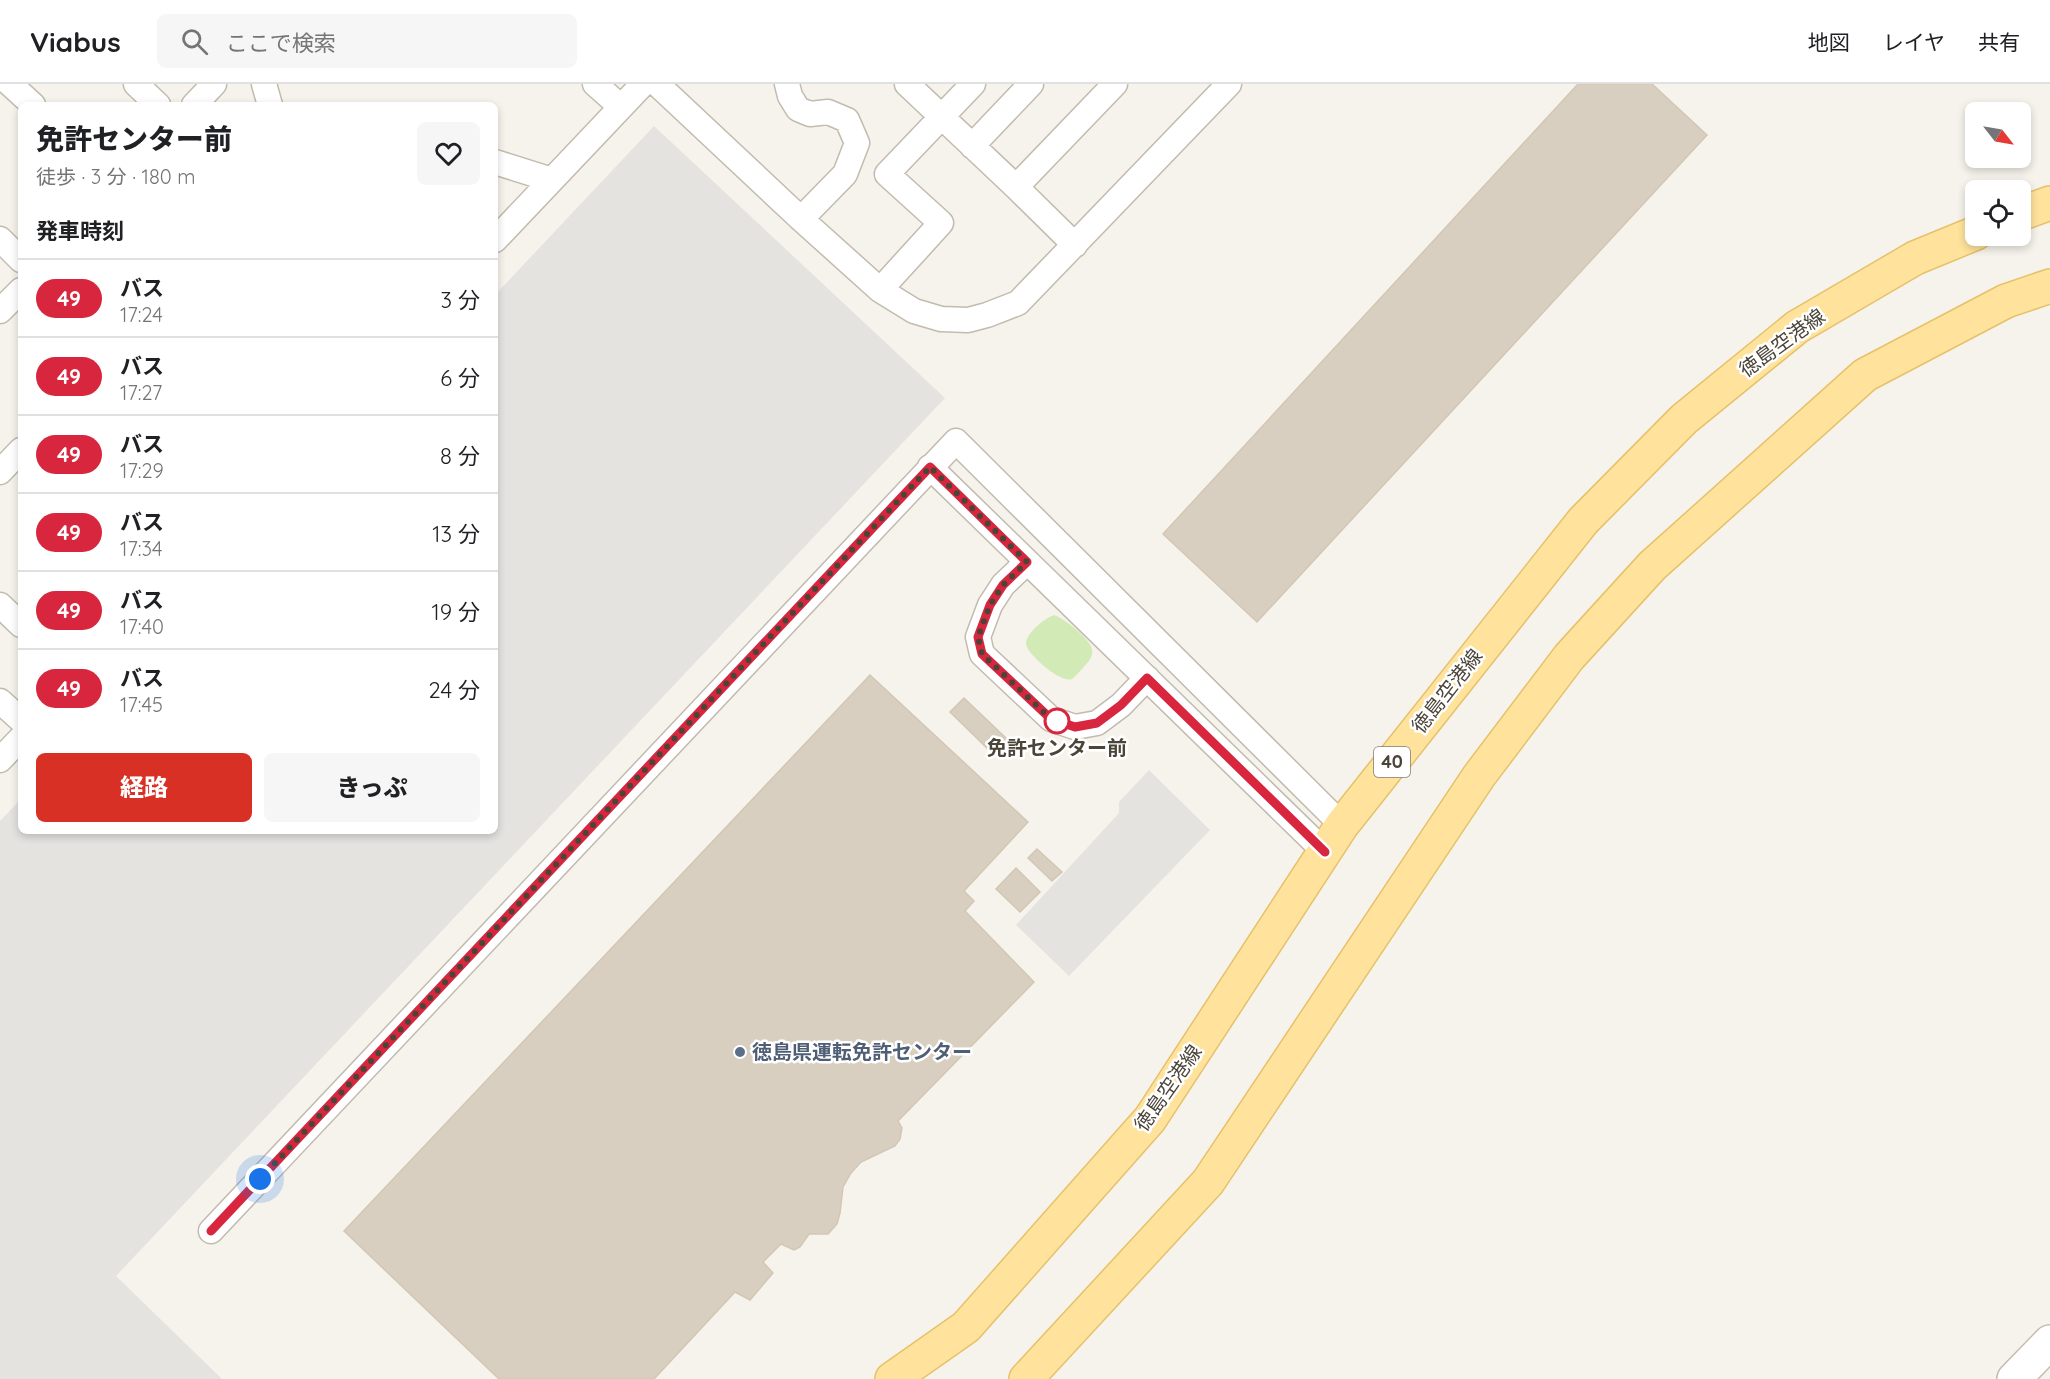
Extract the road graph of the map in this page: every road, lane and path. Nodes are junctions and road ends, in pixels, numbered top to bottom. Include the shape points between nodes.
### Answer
1 (10, 84) edge
2 (136, 84) edge
3 (214, 84) edge
4 (264, 84) edge
5 (595, 84) edge
6 (643, 84) edge
7 (657, 84) edge
8 (787, 84) edge
9 (907, 84) edge
10 (973, 84) edge
11 (1031, 84) edge
12 (1115, 84) edge
13 (1229, 84) edge
14 (30, 102) edge
15 (155, 102) edge
16 (197, 102) edge
17 (269, 102) edge
18 (621, 107) junction
19 (942, 117) junction
20 (972, 146) junction
21 (498, 163) edge
22 (552, 180) junction
23 (1017, 187) junction
24 (2050, 203) edge
25 (2031, 210) edge
26 (801, 219) junction
27 (498, 237) edge
28 (1965, 238) edge
29 (0, 239) edge
30 (1075, 245) junction
31 (18, 257) edge
32 (2050, 286) edge
33 (880, 290) junction
34 (18, 293) edge
35 (0, 311) edge
36 (18, 453) edge
37 (930, 467) junction
38 (0, 472) edge
39 (1027, 562) junction
40 (0, 605) edge
41 (18, 622) edge
42 (1147, 678) junction
43 (0, 701) edge
44 (18, 717) edge
45 (18, 741) edge
46 (0, 760) edge
47 (1334, 839) junction
48 (211, 1231) dead end
49 (2050, 1342) edge
50 (892, 1379) edge
51 (1026, 1379) edge
52 (2014, 1379) edge

1 - 14 lane
2 - 15 lane
3 - 16 lane
4 - 17 lane
5 - 18 lane
6 - 18 lane
7 - 26 lane
8 - 26 lane via 798,109 810,114 828,112 847,120 858,143 845,174
9 - 19 lane
10 - 19 lane
11 - 20 lane
12 - 23 lane
13 - 30 lane
18 - 22 lane
19 - 20 lane
19 - 33 lane via 887,174 941,223
20 - 23 lane
21 - 22 lane
22 - 27 lane
23 - 30 lane
24 - 25 main road
26 - 33 lane
28 - 47 main road, 徳島空港線 / 40 via 1915,258 1797,327 1684,419 1583,521
29 - 31 lane
30 - 33 lane via 1018,303 968,320 941,319 914,311
32 - 51 main road via 2007,301 1865,375 1652,566 1569,657 1479,776 1208,1182
34 - 35 lane
36 - 38 lane
37 - 39 lane
37 - 47 lane via 956,441
37 - 48 lane
39 - 42 lane
39 - 42 lane via 1003,585 990,605 978,637 982,654 1051,719 1075,727 1097,723
40 - 41 lane
42 - 47 lane
43 - 44 lane
45 - 46 lane
47 - 50 main road, 徳島空港線 / 40 via 1150,1119 966,1327
49 - 52 street

